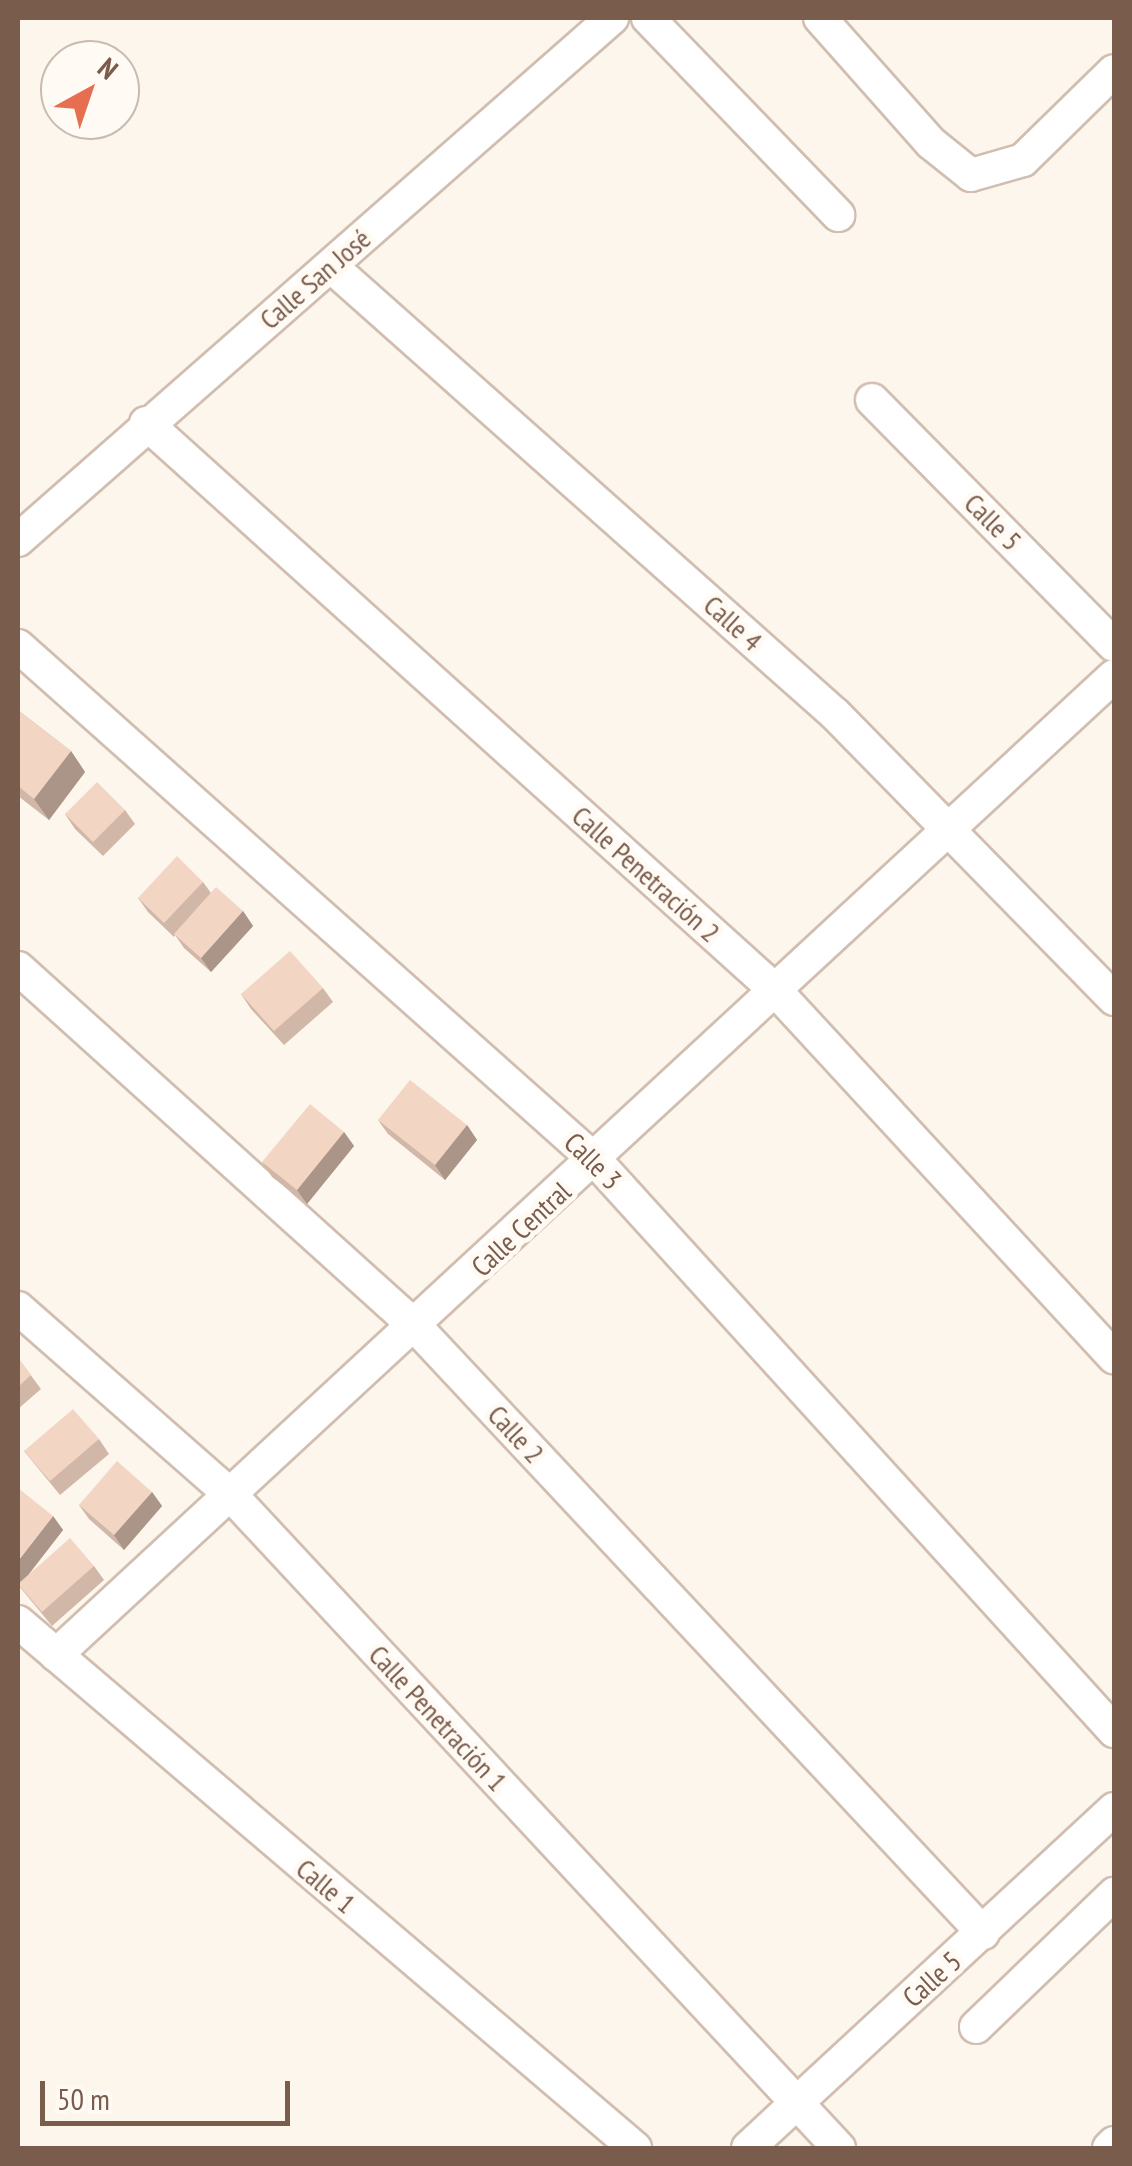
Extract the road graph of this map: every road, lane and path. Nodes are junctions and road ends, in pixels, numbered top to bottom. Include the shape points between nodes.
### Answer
1 (610, 18) edge
2 (648, 18) edge
3 (820, 18) edge
4 (1114, 72) edge
5 (838, 215) dead end
6 (332, 267) junction
7 (872, 400) dead end
8 (146, 423) junction
9 (18, 540) edge
10 (1114, 645) edge
11 (18, 646) edge
12 (1114, 676) edge
13 (952, 824) junction
14 (18, 968) edge
15 (775, 990) junction
16 (1114, 999) edge
17 (596, 1160) junction
18 (18, 1308) edge
19 (416, 1327) junction
20 (1114, 1357) edge
21 (232, 1496) junction
22 (18, 1622) edge
23 (56, 1655) junction
24 (1114, 1731) edge
25 (1114, 1809) edge
26 (1114, 1894) edge
27 (983, 1933) junction
28 (976, 2027) dead end
29 (796, 2102) junction
30 (635, 2148) edge
31 (748, 2148) edge
32 (839, 2148) edge

1 - 6 street, Calle San José
2 - 5 street
3 - 4 street via 931,143 971,174 1023,160
6 - 8 street, Calle San José
6 - 13 street, Calle 4
7 - 10 street, Calle 5
8 - 9 street, Calle San José
8 - 15 street, Calle Penetración 2
11 - 17 street, Calle 3
12 - 13 street, Calle Central
13 - 15 street, Calle Central
13 - 16 street, Calle 4
14 - 19 street, Calle 2
15 - 17 street, Calle Central
15 - 20 street, Calle Penetración 2
17 - 19 street, Calle Central
17 - 24 street, Calle 3
18 - 21 street, Calle Penetración 1
19 - 21 street, Calle Central
19 - 27 street, Calle 2
21 - 23 street, Calle Central
21 - 29 street, Calle Penetración 1
22 - 23 street, Calle 1
23 - 30 street, Calle 1
25 - 27 street, Calle 5
26 - 28 street
27 - 29 street, Calle 5
29 - 31 street, Calle 5
29 - 32 street, Calle Penetración 1

